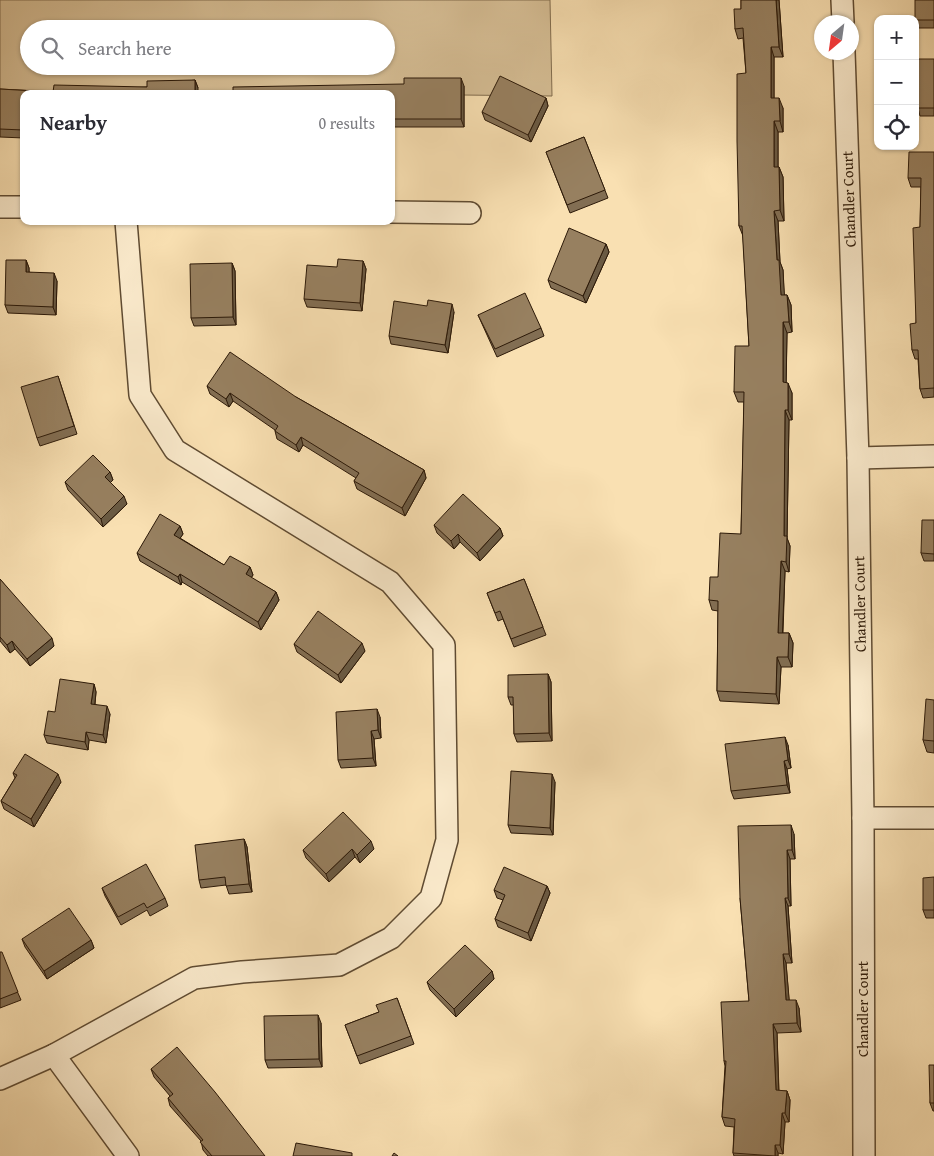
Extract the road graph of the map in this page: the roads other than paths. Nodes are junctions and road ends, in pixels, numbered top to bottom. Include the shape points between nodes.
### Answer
1 (842, 0) edge
2 (843, 15) edge
3 (844, 60) edge
4 (0, 207) edge
5 (20, 207) edge
6 (395, 212) edge
7 (470, 213) dead end
8 (126, 225) edge
9 (934, 456) edge
10 (858, 458) junction
11 (863, 818) junction
12 (934, 818) edge
13 (54, 1055) junction
14 (0, 1078) edge
15 (128, 1156) edge
16 (864, 1156) edge

1 - 2 street
3 - 10 street, Chandler Court
4 - 5 street
6 - 7 street
8 - 13 street via 140,394 175,450 390,582 444,645 447,840 432,898 391,938 339,965 194,978
9 - 10 street
10 - 11 street, Chandler Court
11 - 12 street
11 - 16 street, Chandler Court
13 - 14 street
13 - 15 street

